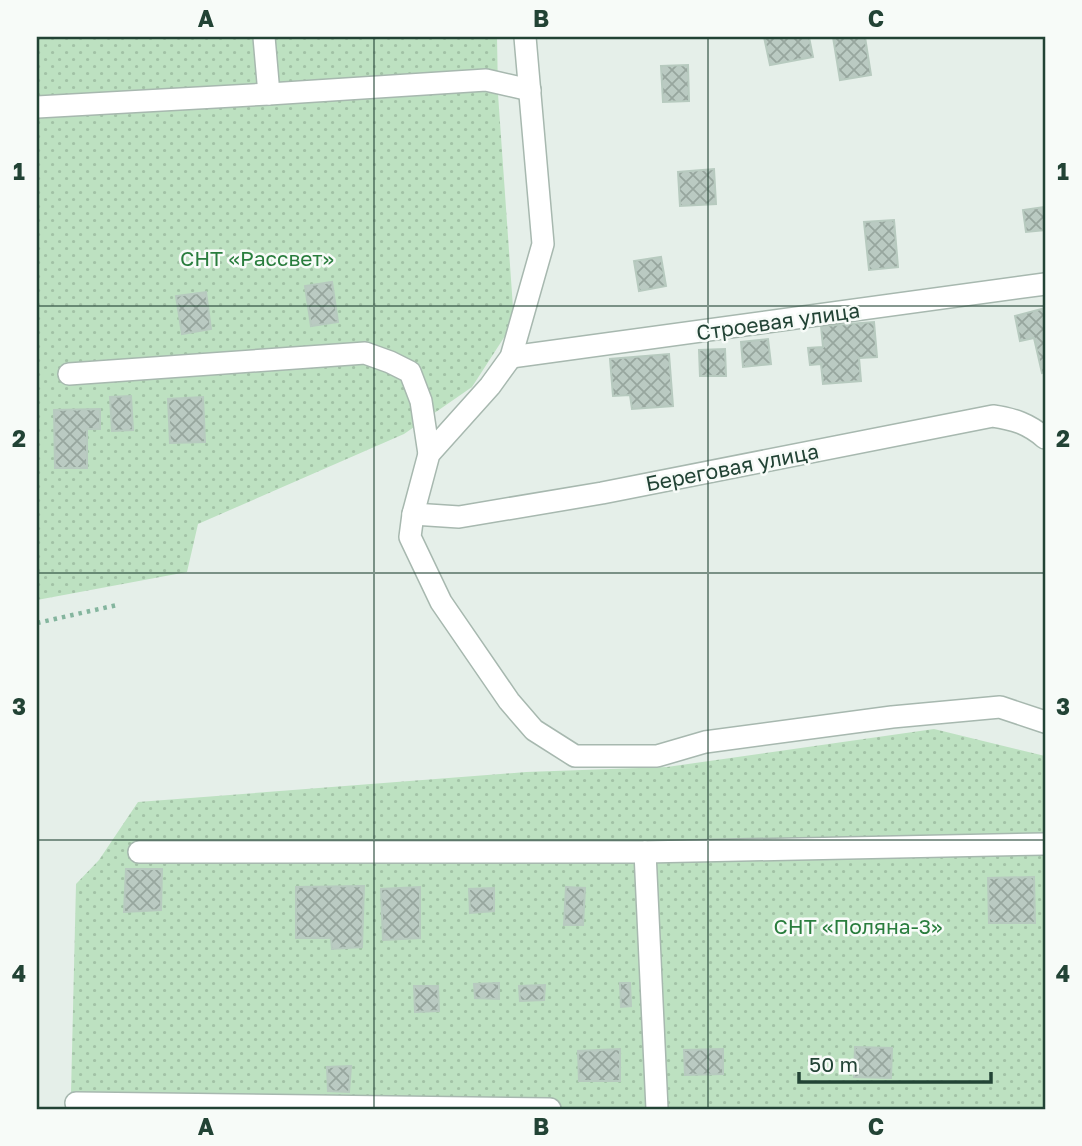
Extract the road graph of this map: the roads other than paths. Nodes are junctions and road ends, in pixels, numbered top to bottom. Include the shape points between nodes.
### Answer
1 (264, 37) edge
2 (525, 37) edge
3 (530, 90) junction
4 (269, 94) junction
5 (37, 107) edge
6 (1045, 284) edge
7 (511, 357) junction
8 (69, 374) dead end
9 (1045, 438) edge
10 (429, 454) junction
11 (413, 514) junction
12 (1045, 722) edge
13 (1045, 844) edge
14 (139, 852) dead end
15 (645, 852) junction
16 (76, 1103) dead end
17 (550, 1109) edge
18 (657, 1109) edge

1 - 4 street
2 - 3 street
3 - 4 street via 486,79
3 - 7 street via 543,244
4 - 5 street
6 - 7 street, Строевая улица
7 - 10 street
8 - 10 street via 365,353 410,372 421,401
9 - 11 street, Береговая улица via 1013,419 993,416 576,498 459,517
10 - 11 street
11 - 12 street via 410,537 440,602 534,730 575,757 657,756 705,742 892,716 1000,707
13 - 15 street
14 - 15 street
15 - 18 street
16 - 17 street

